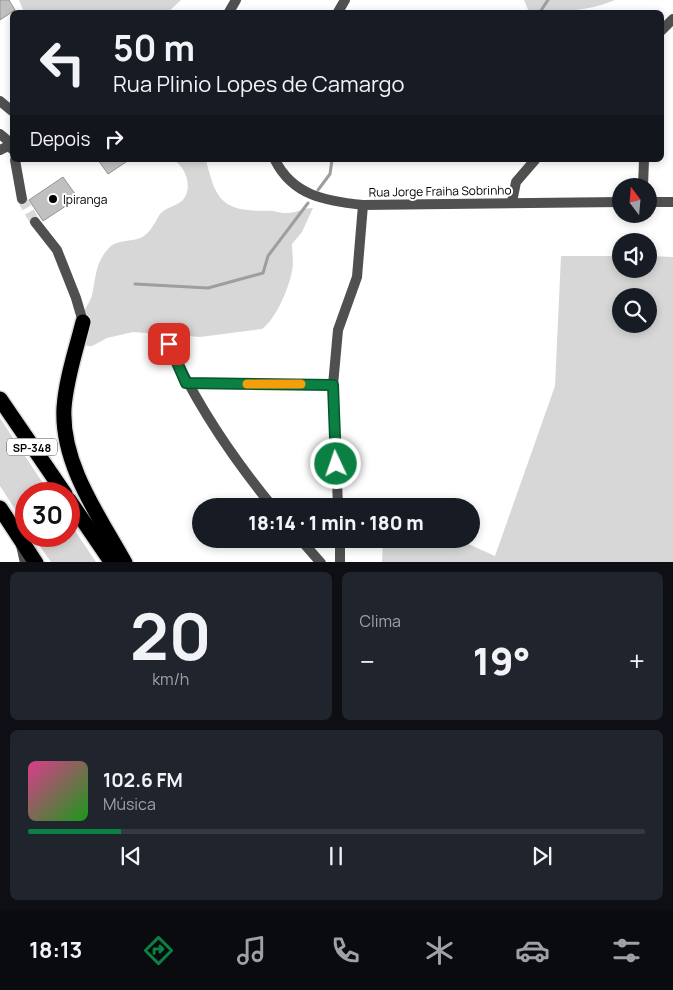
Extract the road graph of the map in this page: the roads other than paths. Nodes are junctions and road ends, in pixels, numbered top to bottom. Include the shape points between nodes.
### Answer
1 (673, 19) edge
2 (664, 28) edge
3 (0, 101) edge
4 (10, 109) edge
5 (0, 134) edge
6 (10, 144) edge
7 (15, 162) edge
8 (276, 162) edge
9 (533, 162) edge
10 (644, 162) edge
11 (643, 178) edge
12 (22, 199) tunnel mouth
13 (512, 202) junction
14 (612, 202) edge
15 (658, 202) edge
16 (673, 202) edge
17 (363, 204) junction
18 (36, 222) tunnel mouth
19 (83, 322) joint
20 (169, 344) dead end
21 (186, 383) junction
22 (333, 385) junction
23 (0, 399) edge
24 (57, 482) edge
25 (266, 498) edge
26 (338, 498) edge
27 (0, 508) edge
28 (0, 513) edge
29 (80, 516) edge
30 (15, 531) edge
31 (15, 532) edge
32 (21, 547) edge
33 (26, 547) edge
34 (308, 548) edge
35 (340, 548) edge
36 (25, 562) edge
37 (36, 562) edge
38 (112, 562) edge
39 (125, 562) edge
40 (321, 562) edge
41 (340, 562) edge

1 - 2 street
3 - 4 street
5 - 6 street
7 - 12 street
8 - 17 street, Rua Jorge Fraiha Sobrinho via 291,182 312,196
9 - 13 street via 516,182
10 - 11 street
13 - 14 street, Rua Jorge Fraiha Sobrinho
13 - 17 street, Rua Jorge Fraiha Sobrinho
15 - 16 street
17 - 22 street via 356,277 338,330
18 - 19 street via 57,250
19 - 39 highway via 67,388 65,430 87,495
20 - 21 street
21 - 22 street
21 - 25 street
22 - 26 street
23 - 24 highway, SP-348
27 - 30 highway
28 - 31 highway
29 - 38 highway
32 - 36 street
33 - 37 highway
34 - 40 street
35 - 41 street

